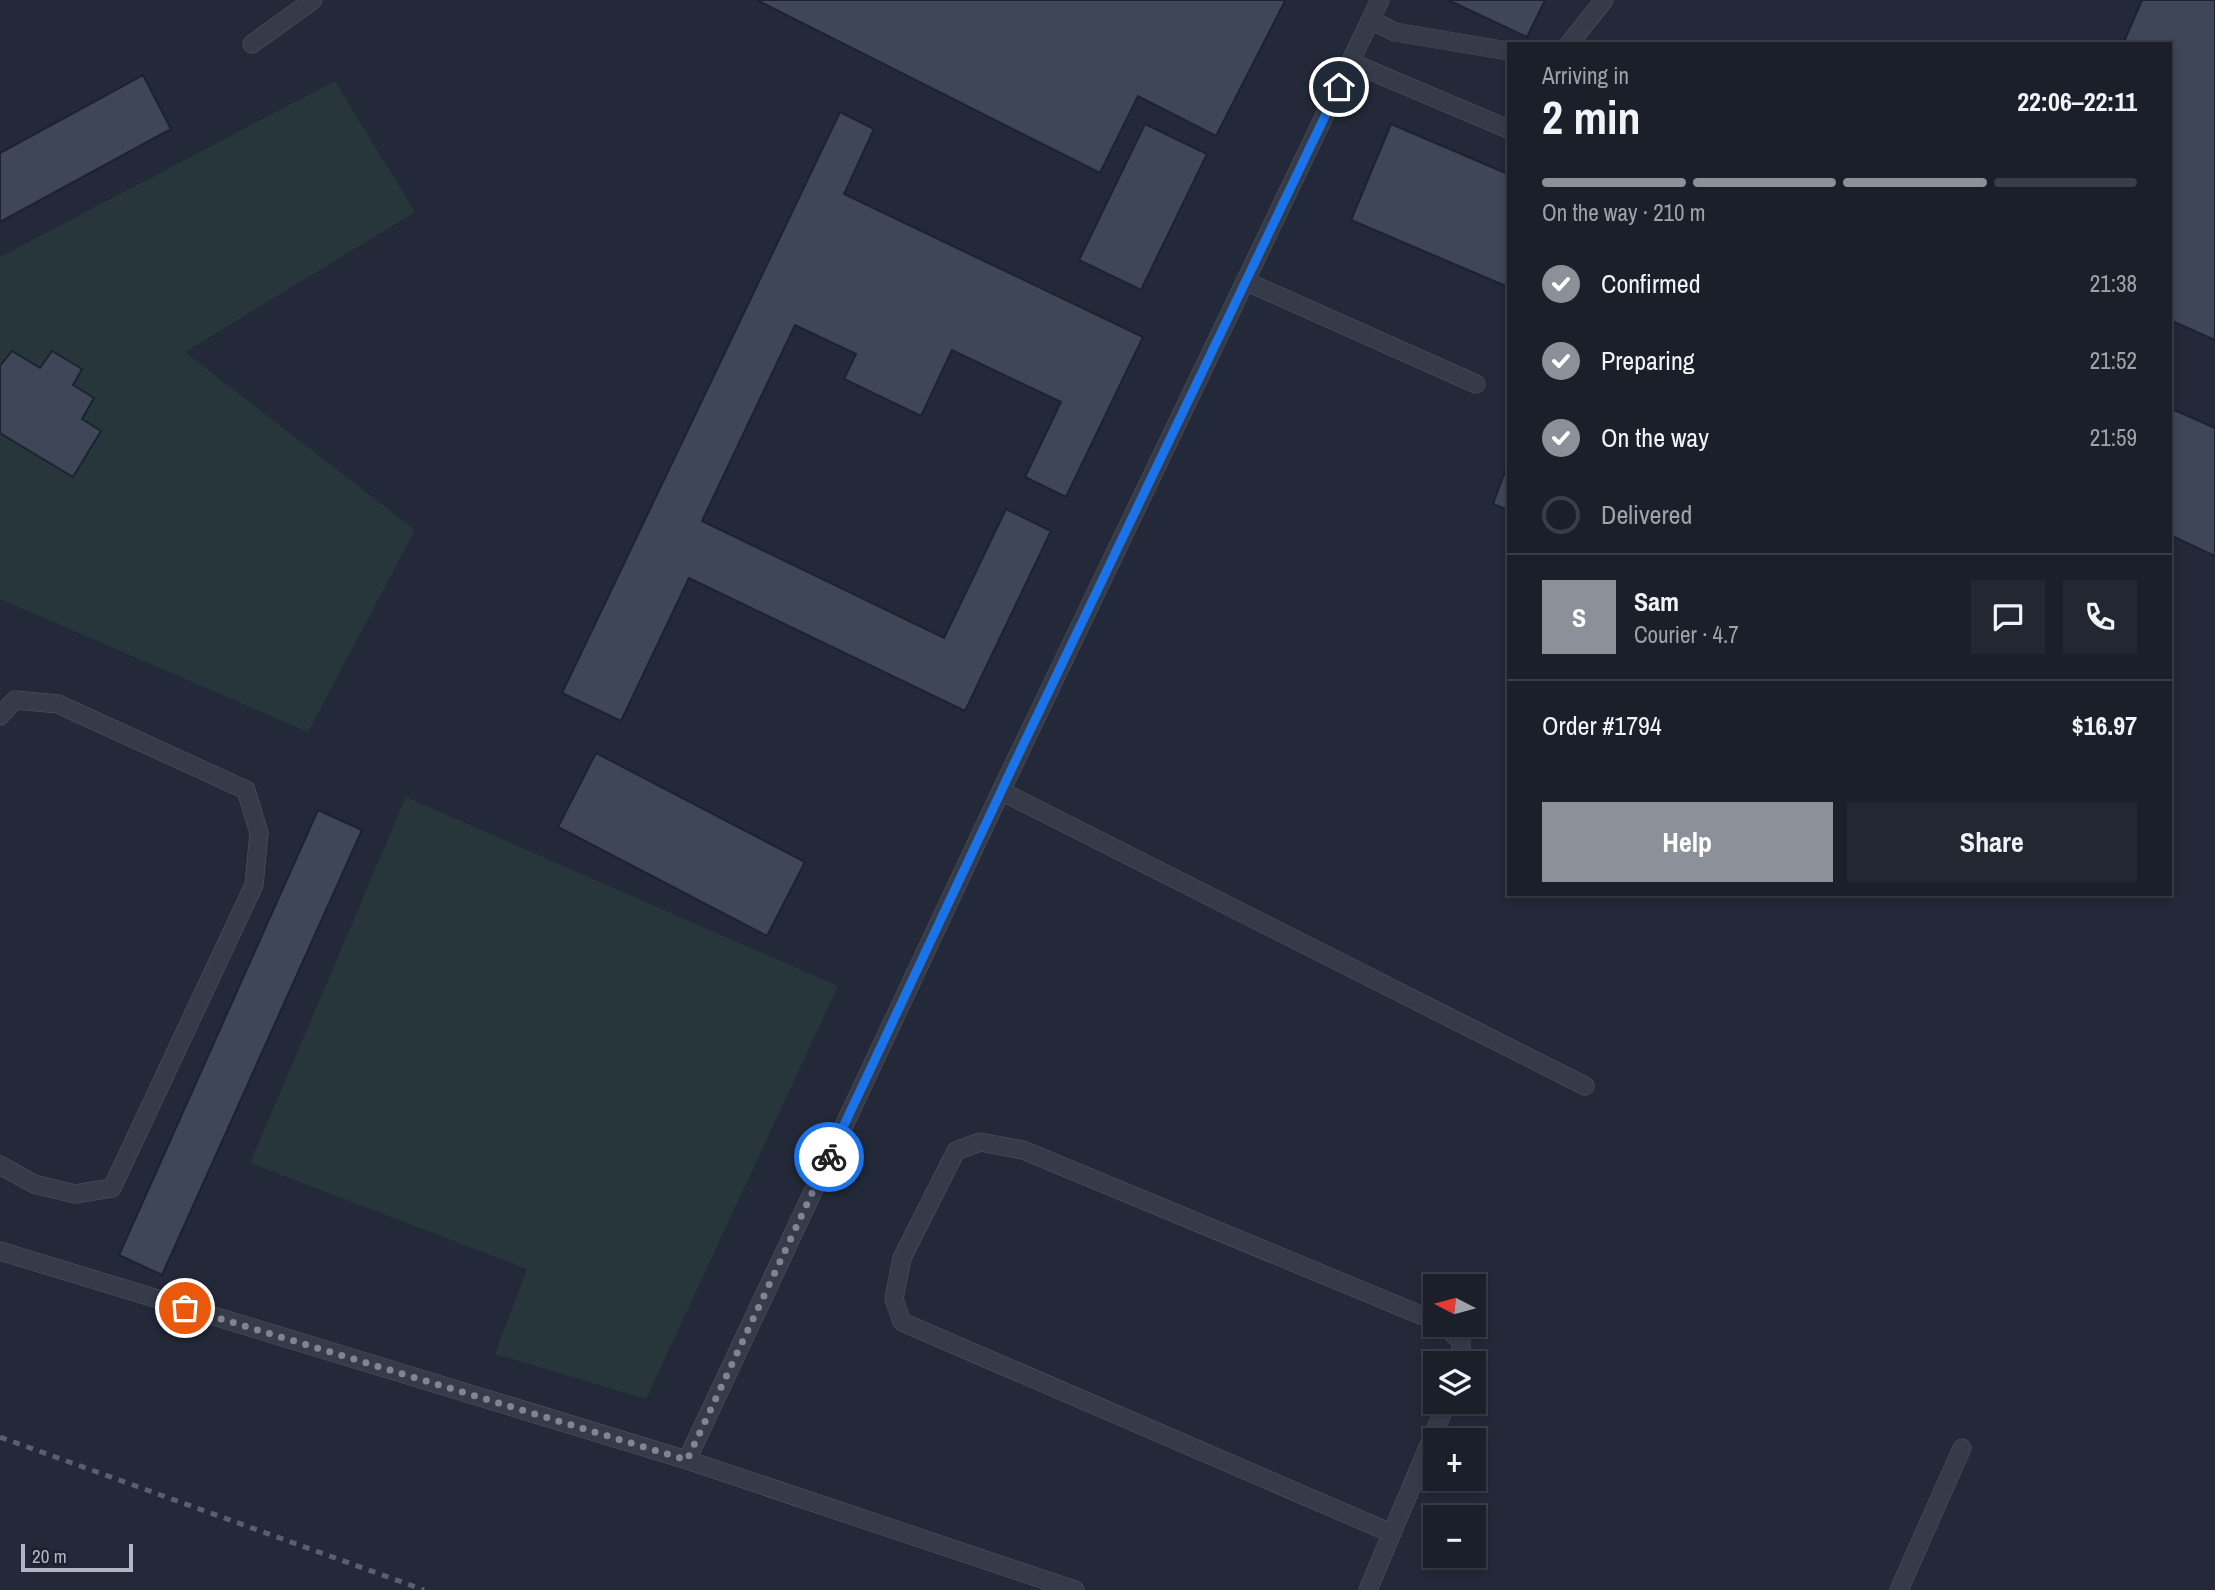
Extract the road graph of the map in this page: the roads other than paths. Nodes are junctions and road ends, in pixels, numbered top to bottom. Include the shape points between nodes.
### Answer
1 (313, 0) edge
2 (1380, 0) edge
3 (1604, 0) edge
4 (1371, 20) junction
5 (1571, 42) edge
6 (251, 44) dead end
7 (1507, 51) edge
8 (1350, 62) junction
9 (1507, 129) edge
10 (1245, 281) junction
11 (1476, 384) dead end
12 (0, 716) edge
13 (1001, 791) junction
14 (1585, 1086) dead end
15 (0, 1165) edge
16 (0, 1251) edge
17 (1423, 1316) edge
18 (1442, 1414) edge
19 (1962, 1448) dead end
20 (687, 1460) junction
21 (1391, 1533) junction
22 (1075, 1590) edge
23 (1368, 1590) edge
24 (1899, 1590) edge

1 - 6 lane
2 - 4 lane
3 - 5 lane
4 - 7 lane via 1395,33
4 - 8 lane
8 - 9 lane
8 - 10 lane
10 - 11 lane
10 - 13 lane
12 - 15 lane via 15,700 58,704 246,790 259,833 254,885 112,1188 75,1194 34,1184
13 - 14 lane
13 - 20 lane
16 - 20 lane
17 - 21 lane via 1023,1150 980,1142 956,1151 902,1258 894,1300 902,1322
18 - 21 lane
19 - 24 lane
20 - 22 lane
21 - 23 lane

